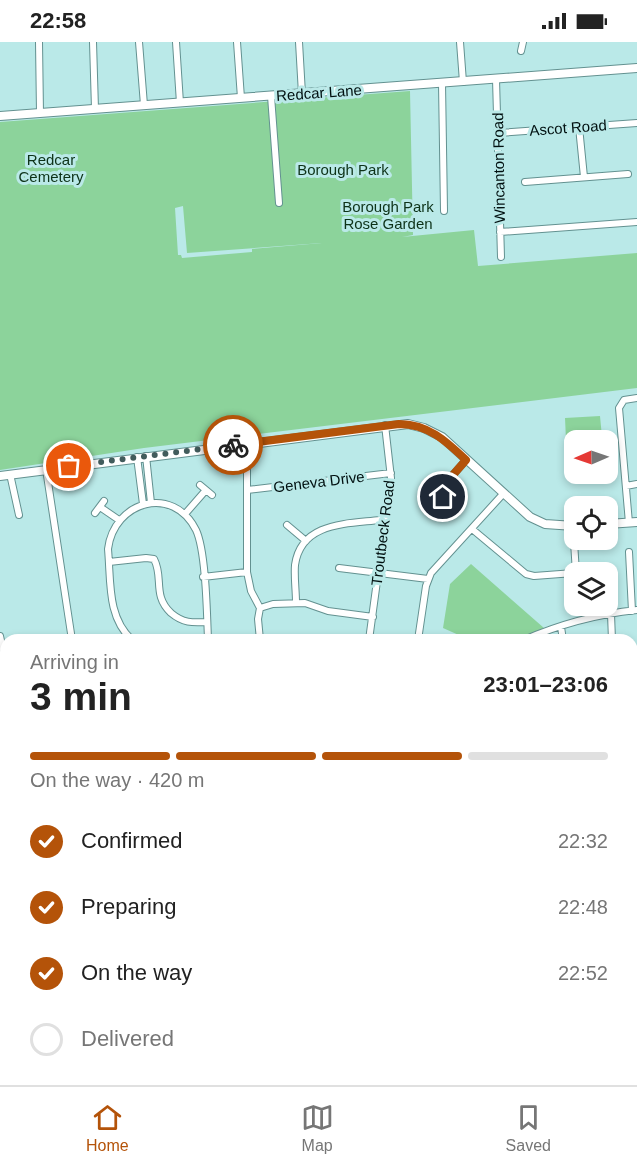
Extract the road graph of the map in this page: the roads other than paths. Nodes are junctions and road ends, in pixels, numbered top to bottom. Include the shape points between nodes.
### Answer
1 (39, 42) edge
2 (93, 42) edge
3 (139, 42) edge
4 (176, 42) edge
5 (237, 42) edge
6 (299, 42) edge
7 (460, 42) edge
8 (523, 42) edge
9 (521, 51) dead end
10 (637, 68) edge
11 (496, 79) junction
12 (463, 82) junction
13 (442, 83) junction
14 (302, 94) junction
15 (271, 96) junction
16 (241, 98) junction
17 (180, 103) junction
18 (144, 105) junction
19 (95, 109) junction
20 (40, 113) junction
21 (0, 116) edge
22 (637, 123) edge
23 (579, 127) junction
24 (498, 133) junction
25 (628, 174) dead end
26 (584, 177) junction
27 (525, 182) dead end
28 (279, 203) dead end
29 (444, 211) dead end
30 (637, 222) edge
31 (500, 232) junction
32 (501, 257) dead end
33 (637, 398) edge
34 (385, 426) junction
35 (246, 443) junction
36 (142, 457) junction
37 (466, 460) junction
38 (46, 470) junction
39 (391, 473) junction
40 (10, 474) junction
41 (0, 476) edge
42 (637, 484) edge
43 (200, 485) dead end
44 (626, 486) junction
45 (206, 490) junction
46 (247, 490) junction
47 (438, 492) dead end
48 (503, 494) junction
49 (212, 495) dead end
50 (151, 503) junction
51 (143, 504) junction
52 (100, 507) dead end
53 (185, 514) junction
54 (18, 515) dead end
55 (119, 520) junction
56 (385, 521) junction
57 (633, 522) edge
58 (618, 523) edge
59 (287, 525) dead end
60 (564, 525) edge
61 (471, 529) junction
62 (306, 541) junction
63 (629, 552) dead end
64 (109, 562) junction
65 (339, 568) dead end
66 (247, 572) junction
67 (378, 573) junction
68 (564, 574) edge
69 (203, 577) junction
70 (428, 579) junction
71 (296, 603) junction
72 (260, 608) junction
73 (634, 611) edge
74 (618, 613) edge
75 (603, 616) edge
76 (611, 616) edge
77 (373, 617) junction
78 (207, 622) junction
79 (561, 627) junction
80 (71, 634) edge
81 (127, 634) edge
82 (208, 634) edge
83 (259, 634) edge
84 (370, 634) edge
85 (419, 634) edge
86 (537, 634) edge
87 (562, 634) edge
88 (612, 634) edge

1 - 20 street
2 - 19 street
3 - 18 street
4 - 17 street
5 - 16 street
6 - 14 street
7 - 12 street
8 - 9 street
10 - 11 main road, Redcar Lane
11 - 12 main road, Redcar Lane
11 - 24 street, Wincanton Road
12 - 13 main road, Redcar Lane
13 - 14 main road, Redcar Lane
13 - 29 street
14 - 15 main road, Redcar Lane
15 - 16 main road, Redcar Lane
15 - 28 street
16 - 17 main road, Redcar Lane
17 - 18 main road, Redcar Lane
18 - 19 main road, Redcar Lane
19 - 20 main road, Redcar Lane
20 - 21 main road, Redcar Lane
22 - 23 street, Ascot Road
23 - 24 street, Ascot Road
23 - 26 street
24 - 31 street, Wincanton Road
25 - 26 street
26 - 27 street
30 - 31 street
31 - 32 street, Wincanton Road
33 - 44 street via 624,400 619,408
34 - 35 street
34 - 37 street via 408,424 424,428 442,437
34 - 39 street, Troutbeck Road
35 - 36 street
35 - 46 street
36 - 38 street
36 - 50 street
36 - 51 street
37 - 47 street
37 - 48 street
38 - 40 street
38 - 80 street
39 - 46 street, Geneva Drive
39 - 56 street, Troutbeck Road
40 - 41 street
40 - 54 street
42 - 44 street
43 - 45 street
44 - 57 street
45 - 49 street
45 - 53 street
46 - 66 street
48 - 60 street via 530,517 545,524
48 - 61 street
50 - 51 street
50 - 53 street via 169,505
51 - 55 street
52 - 55 street
53 - 69 street via 198,536
55 - 64 street via 109,541
56 - 62 street via 327,527
56 - 67 street, Troutbeck Road
57 - 58 street
59 - 62 street
61 - 68 street via 526,574
61 - 70 street
62 - 71 street via 296,562
63 - 73 street
64 - 78 street via 153,559 159,597 165,607 178,620
64 - 81 street via 116,617
65 - 67 street
66 - 69 street
66 - 72 street
67 - 70 street
67 - 77 street, Troutbeck Road
69 - 78 street
70 - 85 street
71 - 72 street
71 - 77 street
72 - 83 street
73 - 74 street
75 - 79 street
76 - 88 street
77 - 84 street, Troutbeck Road
78 - 82 street
79 - 86 street
79 - 87 street

